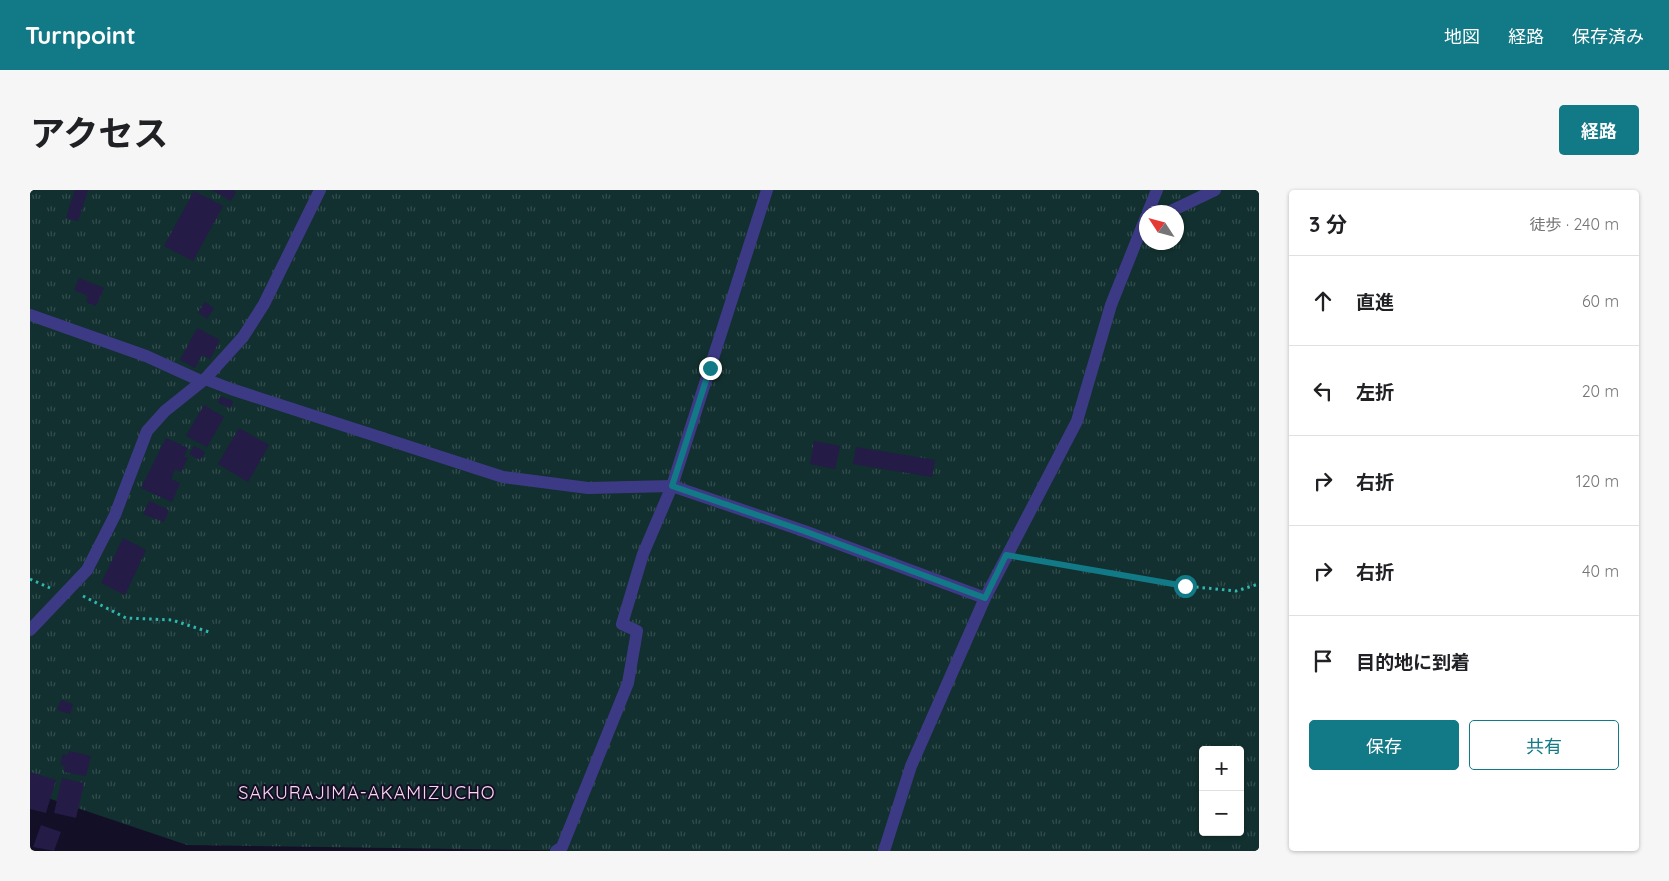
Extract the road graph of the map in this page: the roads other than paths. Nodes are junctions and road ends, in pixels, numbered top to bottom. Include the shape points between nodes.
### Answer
1 (320, 190) edge
2 (767, 190) edge
3 (1157, 190) edge
4 (1215, 190) edge
5 (1151, 205) edge
6 (1184, 205) edge
7 (1139, 237) edge
8 (30, 315) edge
9 (203, 380) junction
10 (672, 486) junction
11 (985, 598) junction
12 (30, 630) edge
13 (556, 851) edge
14 (884, 851) edge

1 - 9 street via 264,304 243,337
2 - 10 street
3 - 5 street
4 - 6 street
7 - 11 street via 1111,305 1077,420
8 - 9 street
9 - 10 street via 503,477 588,488
9 - 12 street via 165,411 147,431 115,515 87,570
10 - 11 street
10 - 13 street via 644,554 622,624 637,631 628,683 562,847
11 - 14 street via 911,766

